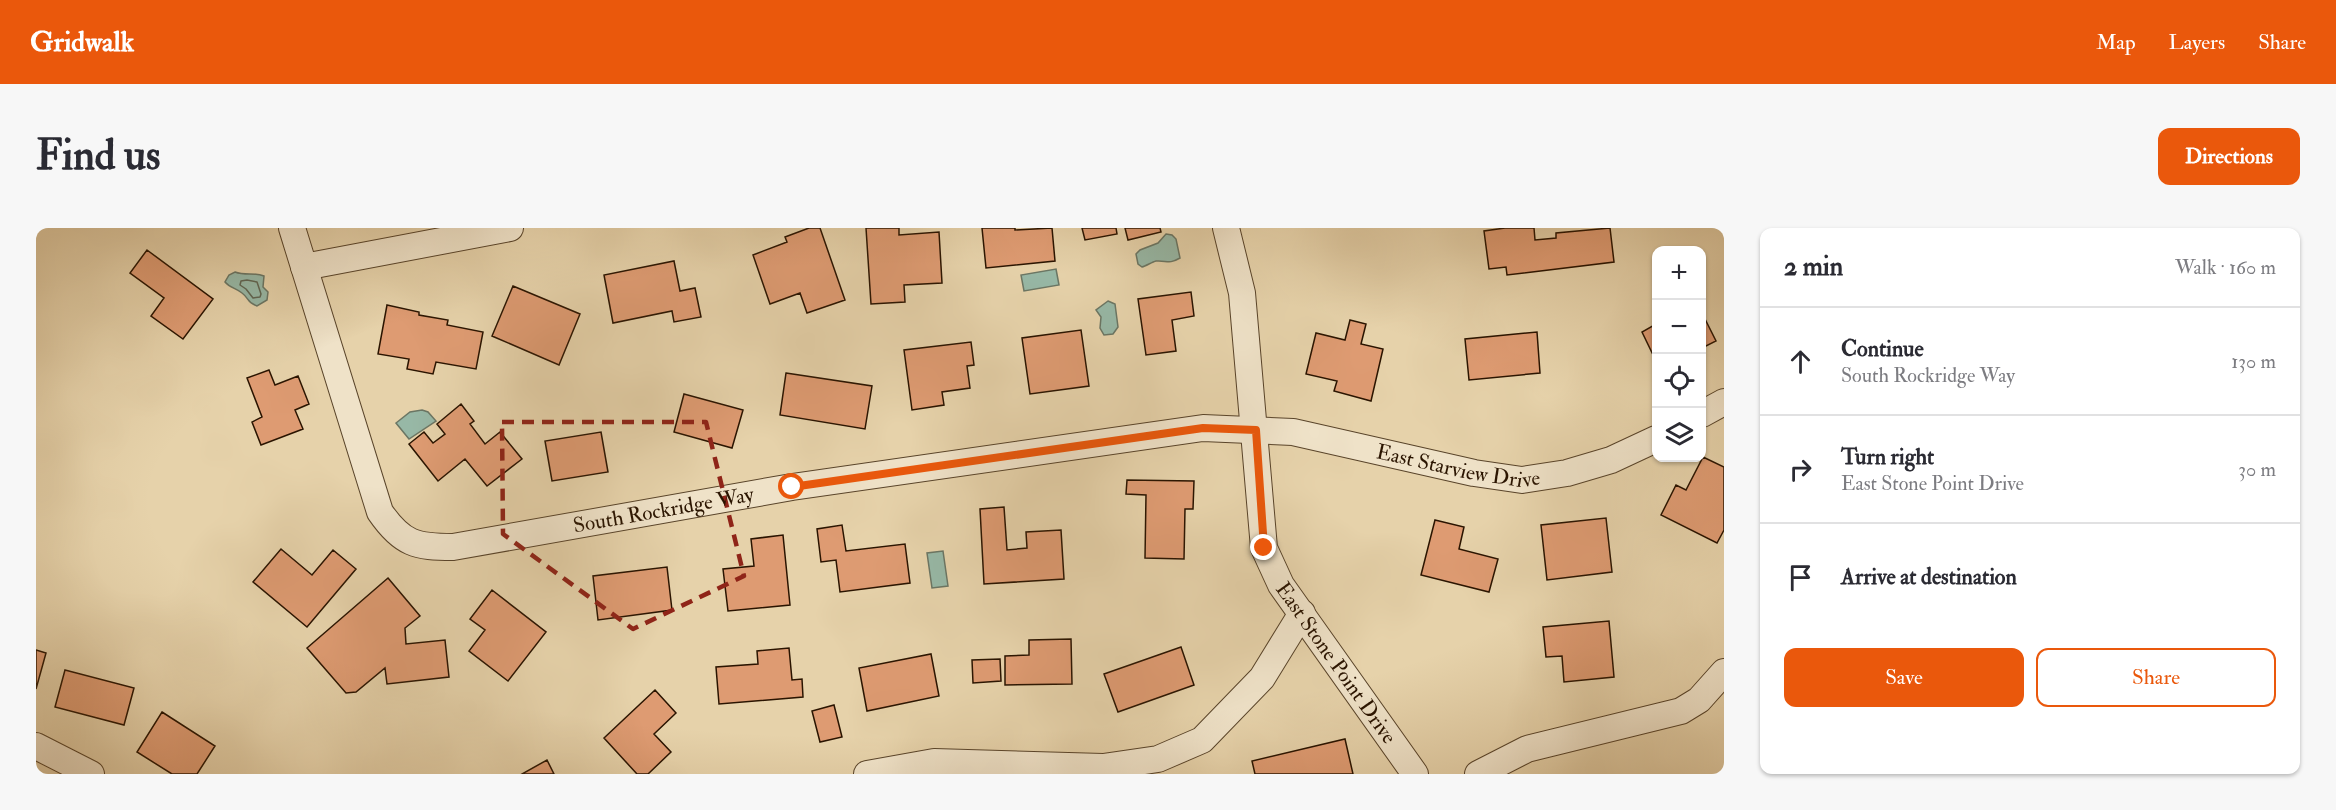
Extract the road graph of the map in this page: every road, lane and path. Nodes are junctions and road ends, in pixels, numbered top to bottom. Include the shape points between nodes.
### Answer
1 (292, 228) edge
2 (510, 228) edge
3 (1226, 228) edge
4 (304, 267) junction
5 (1724, 402) edge
6 (1706, 411) edge
7 (1256, 430) junction
8 (1652, 441) edge
9 (1302, 613) junction
10 (1724, 672) edge
11 (46, 758) edge
12 (1103, 771) edge
13 (90, 774) edge
14 (867, 774) edge
15 (1415, 774) edge
16 (1478, 774) edge

1 - 4 street, South Rockridge Way
2 - 4 street
3 - 7 street, East Stone Point Drive via 1242,293
4 - 7 street, South Rockridge Way via 380,512 404,539 425,547 453,547 792,487 1203,428
5 - 6 street
7 - 8 street, East Starview Drive via 1293,432 1522,480 1567,473 1611,460
7 - 9 street, East Stone Point Drive via 1264,548 1281,585
9 - 12 street via 1262,678 1202,740 1158,759
9 - 15 street, East Stone Point Drive
10 - 16 street via 1699,700 1681,711 1527,749
11 - 13 street
12 - 14 street via 934,762

